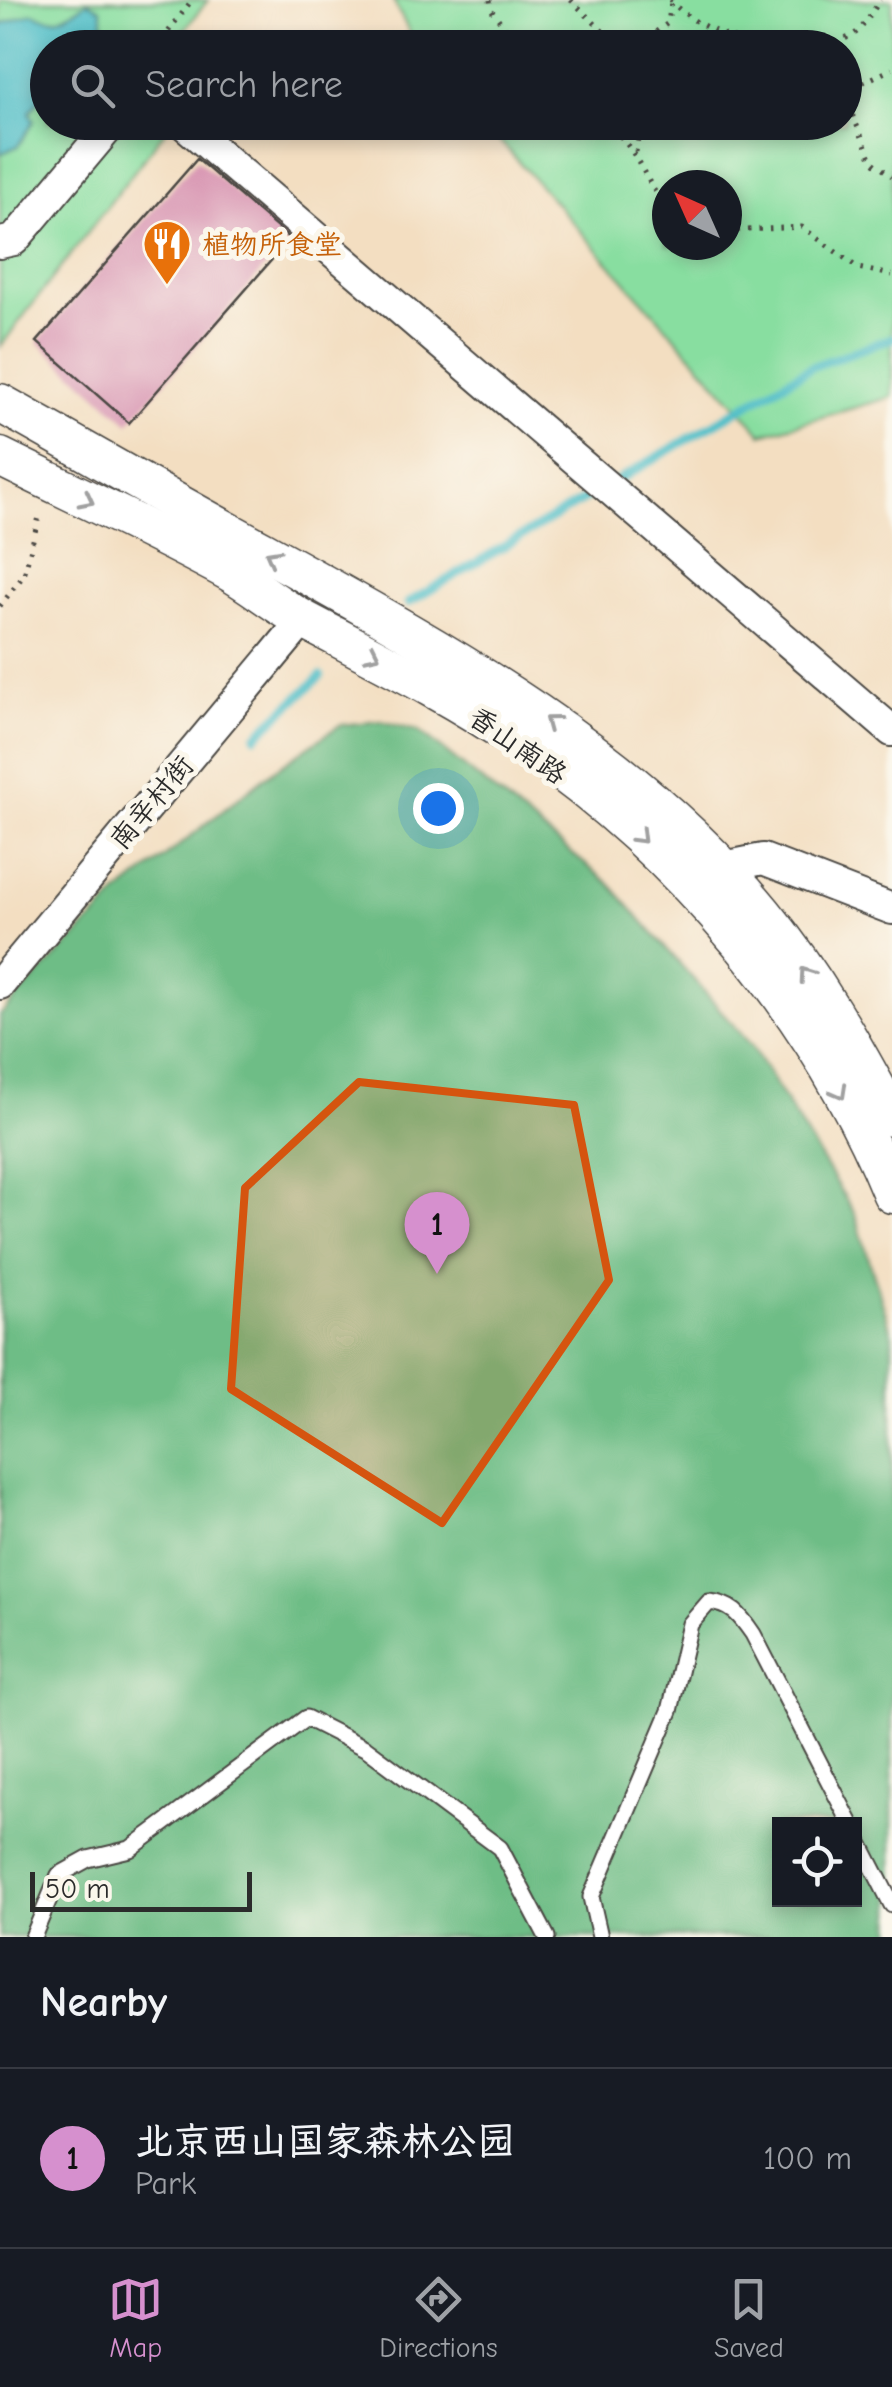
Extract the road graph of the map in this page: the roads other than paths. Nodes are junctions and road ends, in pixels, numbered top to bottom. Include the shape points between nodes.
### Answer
1 (98, 140) edge
2 (203, 140) edge
3 (0, 243) edge
4 (0, 403) edge
5 (0, 457) edge
6 (303, 620) junction
7 (892, 731) edge
8 (719, 868) junction
9 (892, 908) edge
10 (0, 984) edge
11 (892, 1117) edge
12 (892, 1194) edge
13 (847, 1817) edge
14 (862, 1846) edge
15 (892, 1905) edge
16 (33, 1937) edge
17 (547, 1937) edge
18 (600, 1937) edge

1 - 3 street via 14,240
2 - 7 street
8 -> 4 street, 香山南路 via 654,802 544,716 412,633
5 -> 6 street, 香山南路 via 233,574
6 - 10 street, 南辛村街
6 -> 12 street, 香山南路 via 394,664 524,745 633,829 735,936 813,1044
8 - 9 street via 763,859
11 -> 8 street, 香山南路 via 831,1009 762,912
13 - 18 lane via 738,1612 709,1602 690,1624 670,1711 591,1897
14 - 15 lane
16 - 17 lane via 59,1875 88,1859 130,1849 306,1718 367,1749 500,1848

